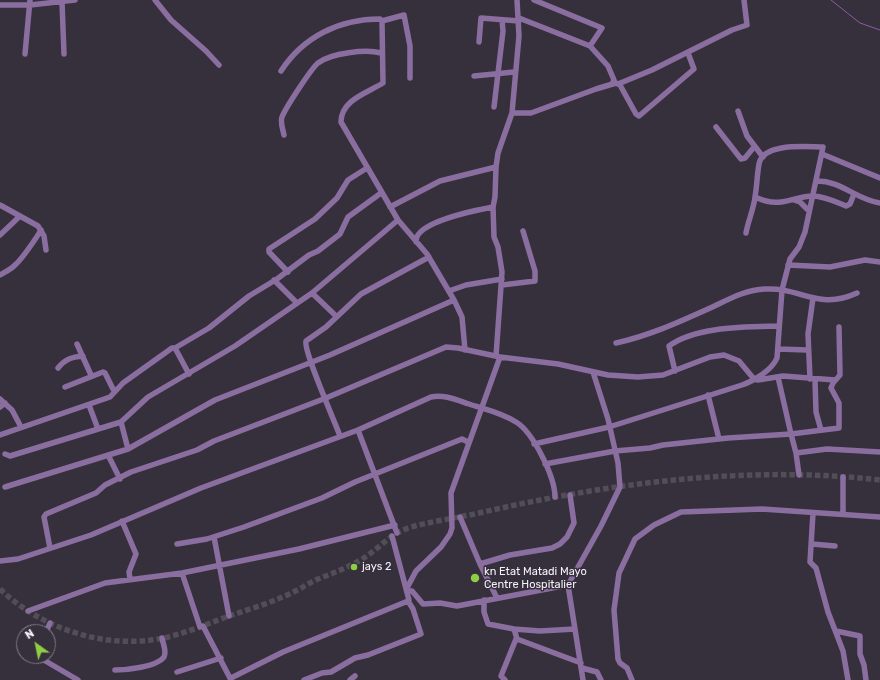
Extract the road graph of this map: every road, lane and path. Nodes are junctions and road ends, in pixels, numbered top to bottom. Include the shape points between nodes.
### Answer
1 (75, 0) edge
2 (155, 0) edge
3 (517, 0) edge
4 (534, 0) edge
5 (744, 0) edge
6 (62, 2) junction
7 (30, 3) edge
8 (0, 5) edge
9 (502, 20) junction
10 (519, 20) junction
11 (382, 21) junction
12 (479, 42) dead end
13 (590, 46) junction
14 (381, 53) junction
15 (688, 53) junction
16 (25, 54) dead end
17 (64, 54) dead end
18 (219, 65) dead end
19 (281, 72) dead end
20 (514, 72) junction
21 (498, 74) junction
22 (474, 76) dead end
23 (410, 78) dead end
24 (615, 84) junction
25 (494, 107) dead end
26 (738, 111) dead end
27 (512, 112) junction
28 (716, 127) dead end
29 (284, 135) dead end
30 (754, 147) junction
31 (822, 154) junction
32 (763, 157) junction
33 (496, 167) junction
34 (367, 168) junction
35 (880, 178) edge
36 (816, 181) junction
37 (381, 193) junction
38 (854, 194) junction
39 (812, 196) junction
40 (755, 197) junction
41 (794, 200) junction
42 (880, 203) edge
43 (0, 205) edge
44 (390, 207) junction
45 (493, 207) junction
46 (809, 211) junction
47 (20, 216) junction
48 (398, 220) junction
49 (41, 230) junction
50 (523, 231) dead end
51 (746, 232) dead end
52 (0, 235) edge
53 (416, 242) junction
54 (46, 250) dead end
55 (429, 257) junction
56 (880, 262) edge
57 (788, 265) junction
58 (288, 272) junction
59 (0, 275) edge
60 (274, 280) junction
61 (502, 282) junction
62 (782, 290) junction
63 (450, 291) junction
64 (312, 293) junction
65 (856, 293) dead end
66 (813, 298) junction
67 (454, 300) junction
68 (297, 303) junction
69 (336, 316) junction
70 (779, 326) junction
71 (839, 327) dead end
72 (616, 343) dead end
73 (77, 344) dead end
74 (175, 348) junction
75 (778, 349) junction
76 (465, 350) junction
77 (807, 350) junction
78 (83, 356) junction
79 (498, 357) junction
80 (311, 362) junction
81 (58, 368) dead end
82 (675, 371) junction
83 (593, 372) junction
84 (189, 374) junction
85 (91, 375) junction
86 (778, 377) junction
87 (754, 378) junction
88 (812, 379) junction
89 (835, 380) junction
90 (65, 387) dead end
91 (114, 391) junction
92 (708, 395) junction
93 (326, 398) junction
94 (2, 403) edge
95 (89, 405) junction
96 (482, 408) junction
97 (120, 422) junction
98 (21, 427) junction
99 (609, 427) junction
100 (98, 429) junction
101 (358, 430) junction
102 (821, 430) junction
103 (791, 434) junction
104 (0, 435) edge
105 (340, 436) junction
106 (719, 439) junction
107 (468, 442) junction
108 (534, 444) junction
109 (128, 449) junction
110 (615, 451) junction
111 (880, 452) edge
112 (796, 453) junction
113 (5, 454) dead end
114 (108, 455) junction
115 (545, 464) junction
116 (377, 475) junction
117 (799, 475) dead end
118 (843, 477) dead end
119 (120, 479) junction
120 (5, 487) dead end
121 (570, 495) dead end
122 (555, 497) dead end
123 (813, 513) junction
124 (843, 514) junction
125 (460, 517) dead end
126 (880, 517) edge
127 (122, 521) junction
128 (395, 525) junction
129 (214, 537) junction
130 (177, 544) dead end
131 (812, 544) junction
132 (835, 546) dead end
133 (50, 548) junction
134 (0, 561) edge
135 (480, 564) junction
136 (219, 565) junction
137 (182, 573) junction
138 (130, 579) junction
139 (568, 585) junction
140 (408, 590) junction
141 (497, 598) junction
142 (484, 600) junction
143 (408, 601) junction
144 (28, 611) dead end
145 (229, 616) dead end
146 (514, 629) junction
147 (575, 629) junction
148 (836, 631) junction
149 (162, 638) dead end
150 (516, 639) junction
151 (220, 658) junction
152 (50, 664) edge
153 (582, 666) junction
154 (115, 670) dead end
155 (177, 672) dead end
156 (355, 676) dead end
157 (231, 679) edge
158 (78, 680) edge
159 (304, 680) edge
160 (350, 680) edge
161 (505, 680) edge
162 (583, 680) edge
163 (601, 680) edge
164 (632, 680) edge
165 (848, 680) edge
166 (866, 680) edge

1 - 6 street
2 - 18 street via 171,20
3 - 10 street
4 - 13 street via 602,28
5 - 15 street via 747,25
6 - 7 street
6 - 17 street
7 - 8 street
7 - 16 street
9 - 10 street
9 - 12 street via 482,18
9 - 21 street
10 - 13 street
10 - 20 street
11 - 14 street
11 - 19 street via 355,20 326,30 302,46
11 - 23 street via 404,15 410,46
13 - 24 street via 609,68
14 - 29 street via 355,52 326,59 317,64 282,116
14 - 34 street via 382,83 351,102 342,114 343,126
15 - 24 street
15 - 24 street via 694,69 639,116
20 - 21 street
20 - 27 street
21 - 22 street
21 - 25 street
24 - 27 street via 532,113
26 - 30 street
27 - 33 street
28 - 30 street via 741,159
30 - 32 street
31 - 32 street via 823,147 784,148 773,150
31 - 35 street
31 - 36 street
32 - 40 street via 759,162
33 - 44 street via 440,181
33 - 45 street
34 - 37 street
34 - 58 street via 348,180 337,198 315,219 269,249
36 - 38 street via 845,188
36 - 39 street
37 - 44 street
37 - 58 street via 348,217 337,236
38 - 39 street via 850,204 846,206
38 - 42 street
39 - 41 street
39 - 46 street
40 - 41 street via 772,203
40 - 51 street
41 - 46 street
43 - 47 street
44 - 48 street
45 - 53 street via 435,223 419,232
45 - 61 street via 494,237 498,247
46 - 57 street via 801,243
47 - 49 street via 36,224
47 - 52 street
48 - 53 street
48 - 64 street
49 - 54 street
49 - 59 street via 17,264
50 - 61 street via 535,271 535,281
53 - 55 street
55 - 63 street
55 - 69 street via 370,289
56 - 57 street via 865,260 830,267
57 - 62 street
58 - 60 street
60 - 68 street
60 - 74 street via 209,328
61 - 63 street via 466,285
61 - 79 street
62 - 66 street
62 - 70 street
62 - 72 street via 762,289 745,292 645,336
63 - 67 street
64 - 68 street
64 - 69 street
65 - 66 street via 838,301
66 - 77 street
67 - 76 street via 462,317
67 - 80 street
68 - 84 street
69 - 80 street via 326,327 306,341 305,346
70 - 75 street
70 - 82 street via 726,329 682,340 669,346
71 - 89 street via 840,375
73 - 78 street
74 - 84 street
74 - 91 street via 158,357
75 - 77 street
75 - 87 street via 772,365
76 - 79 street
76 - 93 street via 450,347 441,349
77 - 88 street
78 - 81 street via 66,360
78 - 85 street
79 - 83 street via 558,364
79 - 96 street
80 - 93 street
80 - 109 street via 215,400
82 - 83 street via 638,378
82 - 87 street via 710,357 724,355 740,361
83 - 99 street
84 - 97 street via 148,396
85 - 90 street
85 - 91 street via 104,372
86 - 87 street via 763,380
86 - 88 street
86 - 103 street
87 - 92 street via 742,385
88 - 89 street
88 - 102 street
89 - 102 street via 831,388 839,403 840,426 838,429
91 - 95 street via 110,396
92 - 99 street
92 - 106 street
93 - 105 street
93 - 119 street via 223,437 197,450 131,472
94 - 98 street via 12,410
95 - 98 street
95 - 100 street
96 - 101 street via 444,396 435,396
96 - 107 street
96 - 108 street via 515,422 527,432
97 - 100 street
97 - 109 street
98 - 104 street
99 - 108 street
99 - 110 street
100 - 113 street via 29,452 10,456
101 - 105 street
101 - 116 street
102 - 103 street
103 - 106 street
103 - 112 street
105 - 127 street
106 - 110 street
107 - 116 street via 457,441
107 - 140 street via 451,493 450,534 441,547 416,571
108 - 115 street
109 - 114 street
110 - 115 street
110 - 139 street via 620,488
111 - 112 street via 827,449
112 - 117 street
114 - 119 street
114 - 120 street
115 - 122 street
116 - 128 street
116 - 129 street via 312,502
118 - 124 street
119 - 133 street via 105,485 96,493 45,515
121 - 135 street via 574,523 560,544
123 - 124 street
123 - 131 street
123 - 164 street via 772,509 681,512 654,525 635,539 619,573 614,610 618,659 627,668
124 - 126 street
125 - 135 street
127 - 133 street via 91,535
127 - 138 street via 136,554 129,572
128 - 136 street via 299,549
128 - 140 street
129 - 130 street
129 - 136 street
131 - 132 street
131 - 148 street via 810,562 816,568
133 - 134 street via 18,559
135 - 141 street
136 - 137 street
136 - 145 street
137 - 138 street
137 - 151 street via 202,627
138 - 144 street via 98,585
139 - 141 street
139 - 147 street
140 - 142 street via 423,604 460,606
140 - 143 street
141 - 142 street
142 - 146 street via 488,624
143 - 157 street via 283,652
143 - 159 street via 421,634 355,658 331,672
146 - 147 street
146 - 150 street
147 - 153 street
148 - 165 street via 843,651
148 - 166 street via 860,636 860,654
149 - 154 street via 165,650 160,660 144,666
150 - 153 street
150 - 161 street via 501,676
151 - 155 street
151 - 157 street
152 - 158 street
153 - 162 street
153 - 163 street via 597,672
156 - 160 street

